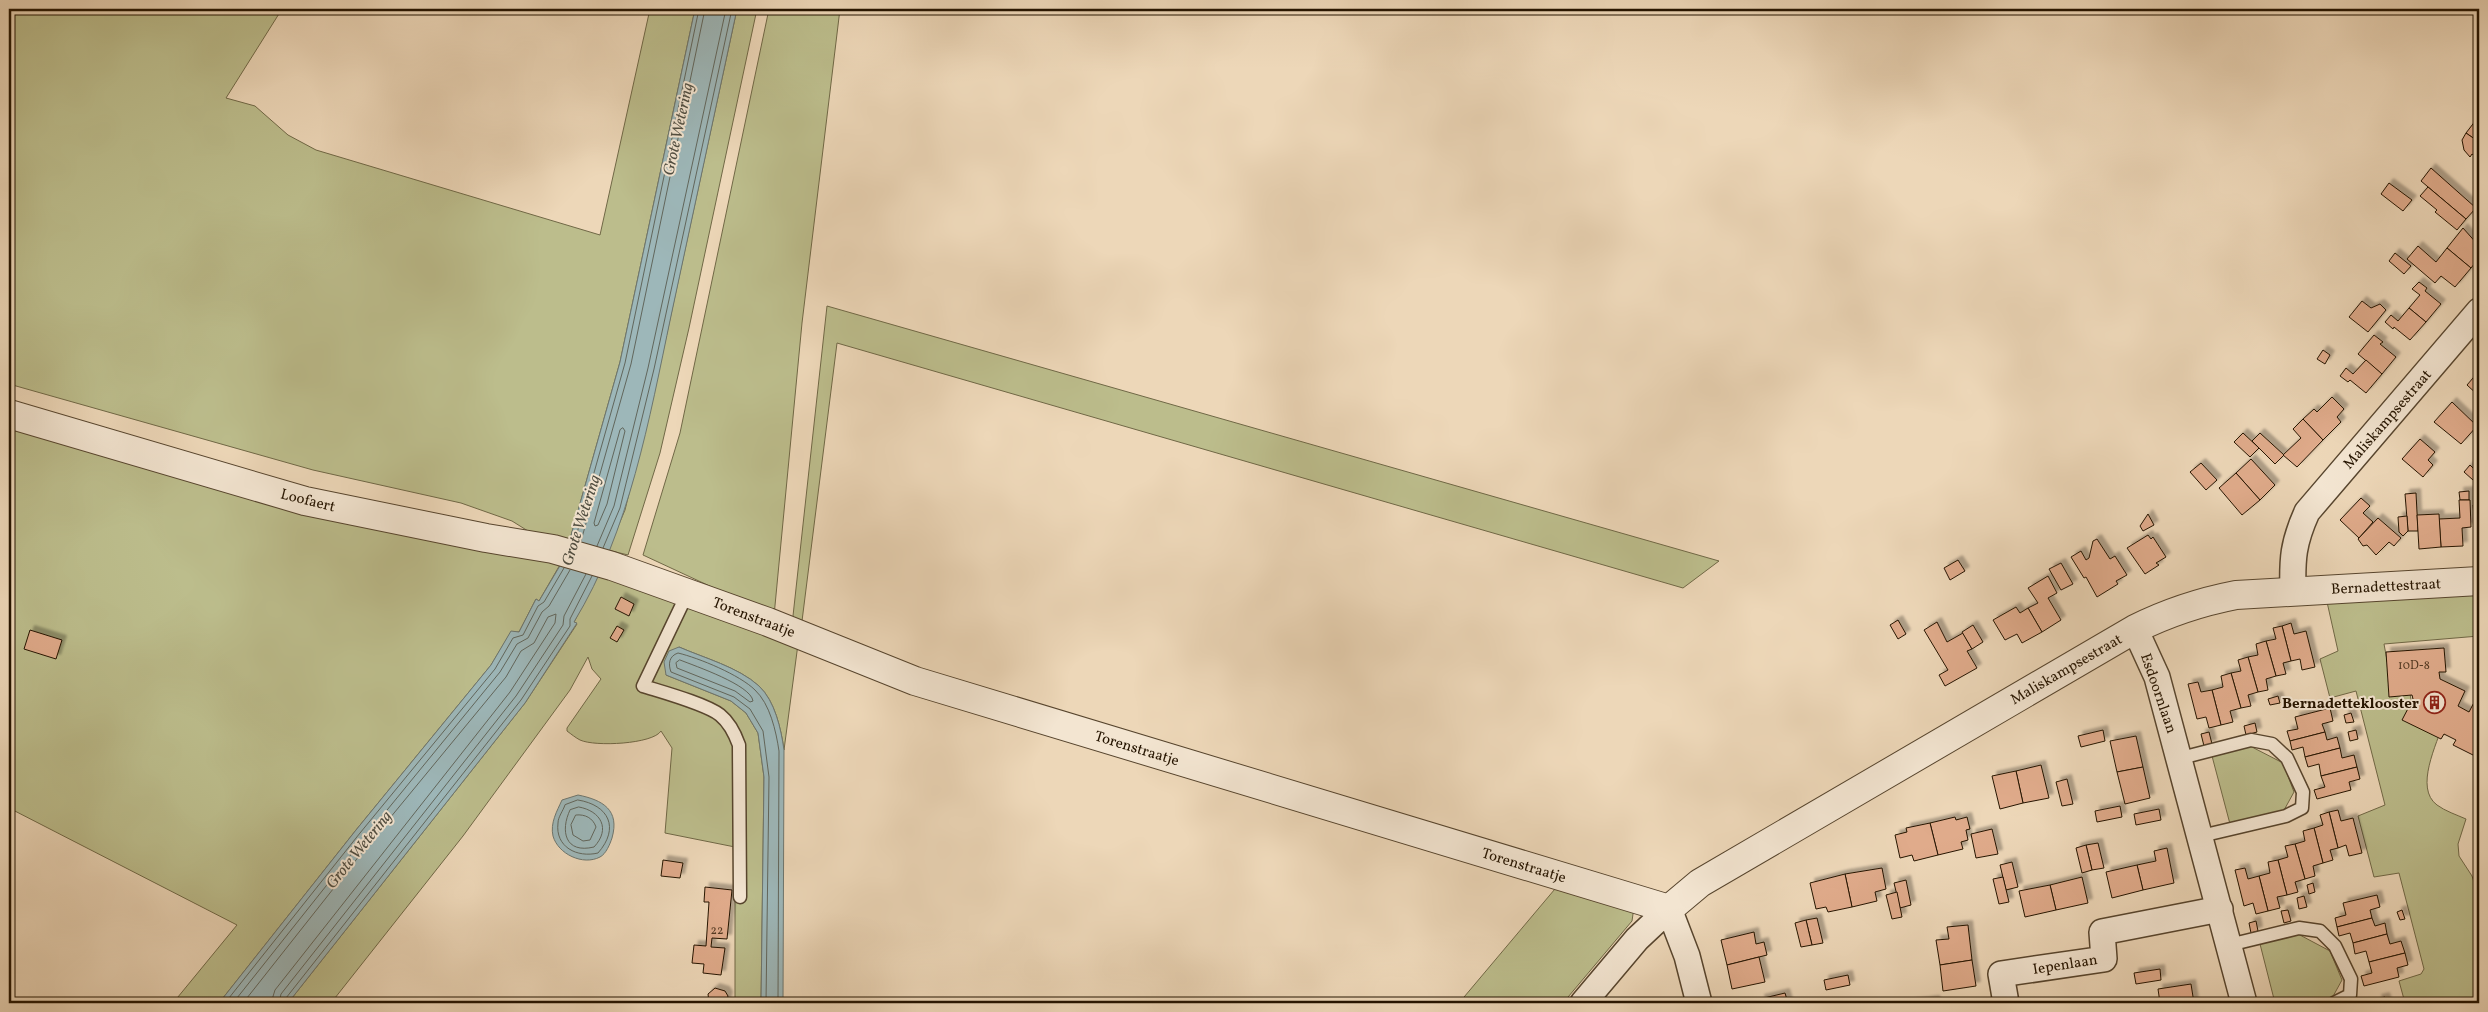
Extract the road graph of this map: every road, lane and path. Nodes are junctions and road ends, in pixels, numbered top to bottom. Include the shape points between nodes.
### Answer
1 (2479, 311) edge
2 (9, 414) edge
3 (612, 566) joint
4 (2479, 581) edge
5 (688, 592) junction
6 (2294, 592) junction
7 (2136, 629) junction
8 (2180, 758) junction
9 (2201, 836) junction
10 (740, 897) dead end
11 (1669, 909) junction
12 (2220, 909) junction
13 (2229, 945) junction
14 (1584, 1003) edge
15 (1699, 1003) edge
16 (2006, 1003) edge
17 (2244, 1003) edge
18 (2334, 1003) edge

1 - 6 street, Maliskampsestraat via 2307,512 2296,537 2292,564
2 - 3 street, Loofaert via 305,501 486,538 553,548
3 - 5 street, Torenstraatje
4 - 6 street, Bernadettestraat
5 - 10 lane via 643,686 674,695 720,715 733,729 739,745
5 - 11 street, Torenstraatje via 915,681
6 - 7 street, Maliskampsestraat via 2236,595 2201,601
7 - 8 street, Esdoornlaan via 2157,677
7 - 11 street, Maliskampsestraat via 1700,883
8 - 9 street, Esdoornlaan
8 - 9 lane via 2251,740 2272,744 2286,758 2303,792 2302,808 2286,816
9 - 12 street, Esdoornlaan
11 - 14 street, Maliskampsestraat via 1637,939
11 - 15 street
12 - 13 street, Esdoornlaan
12 - 16 street, Iepenlaan via 2102,932 2104,959 2001,974
13 - 17 street, Esdoornlaan
13 - 18 lane via 2299,928 2320,931 2334,946 2351,980 2350,995

